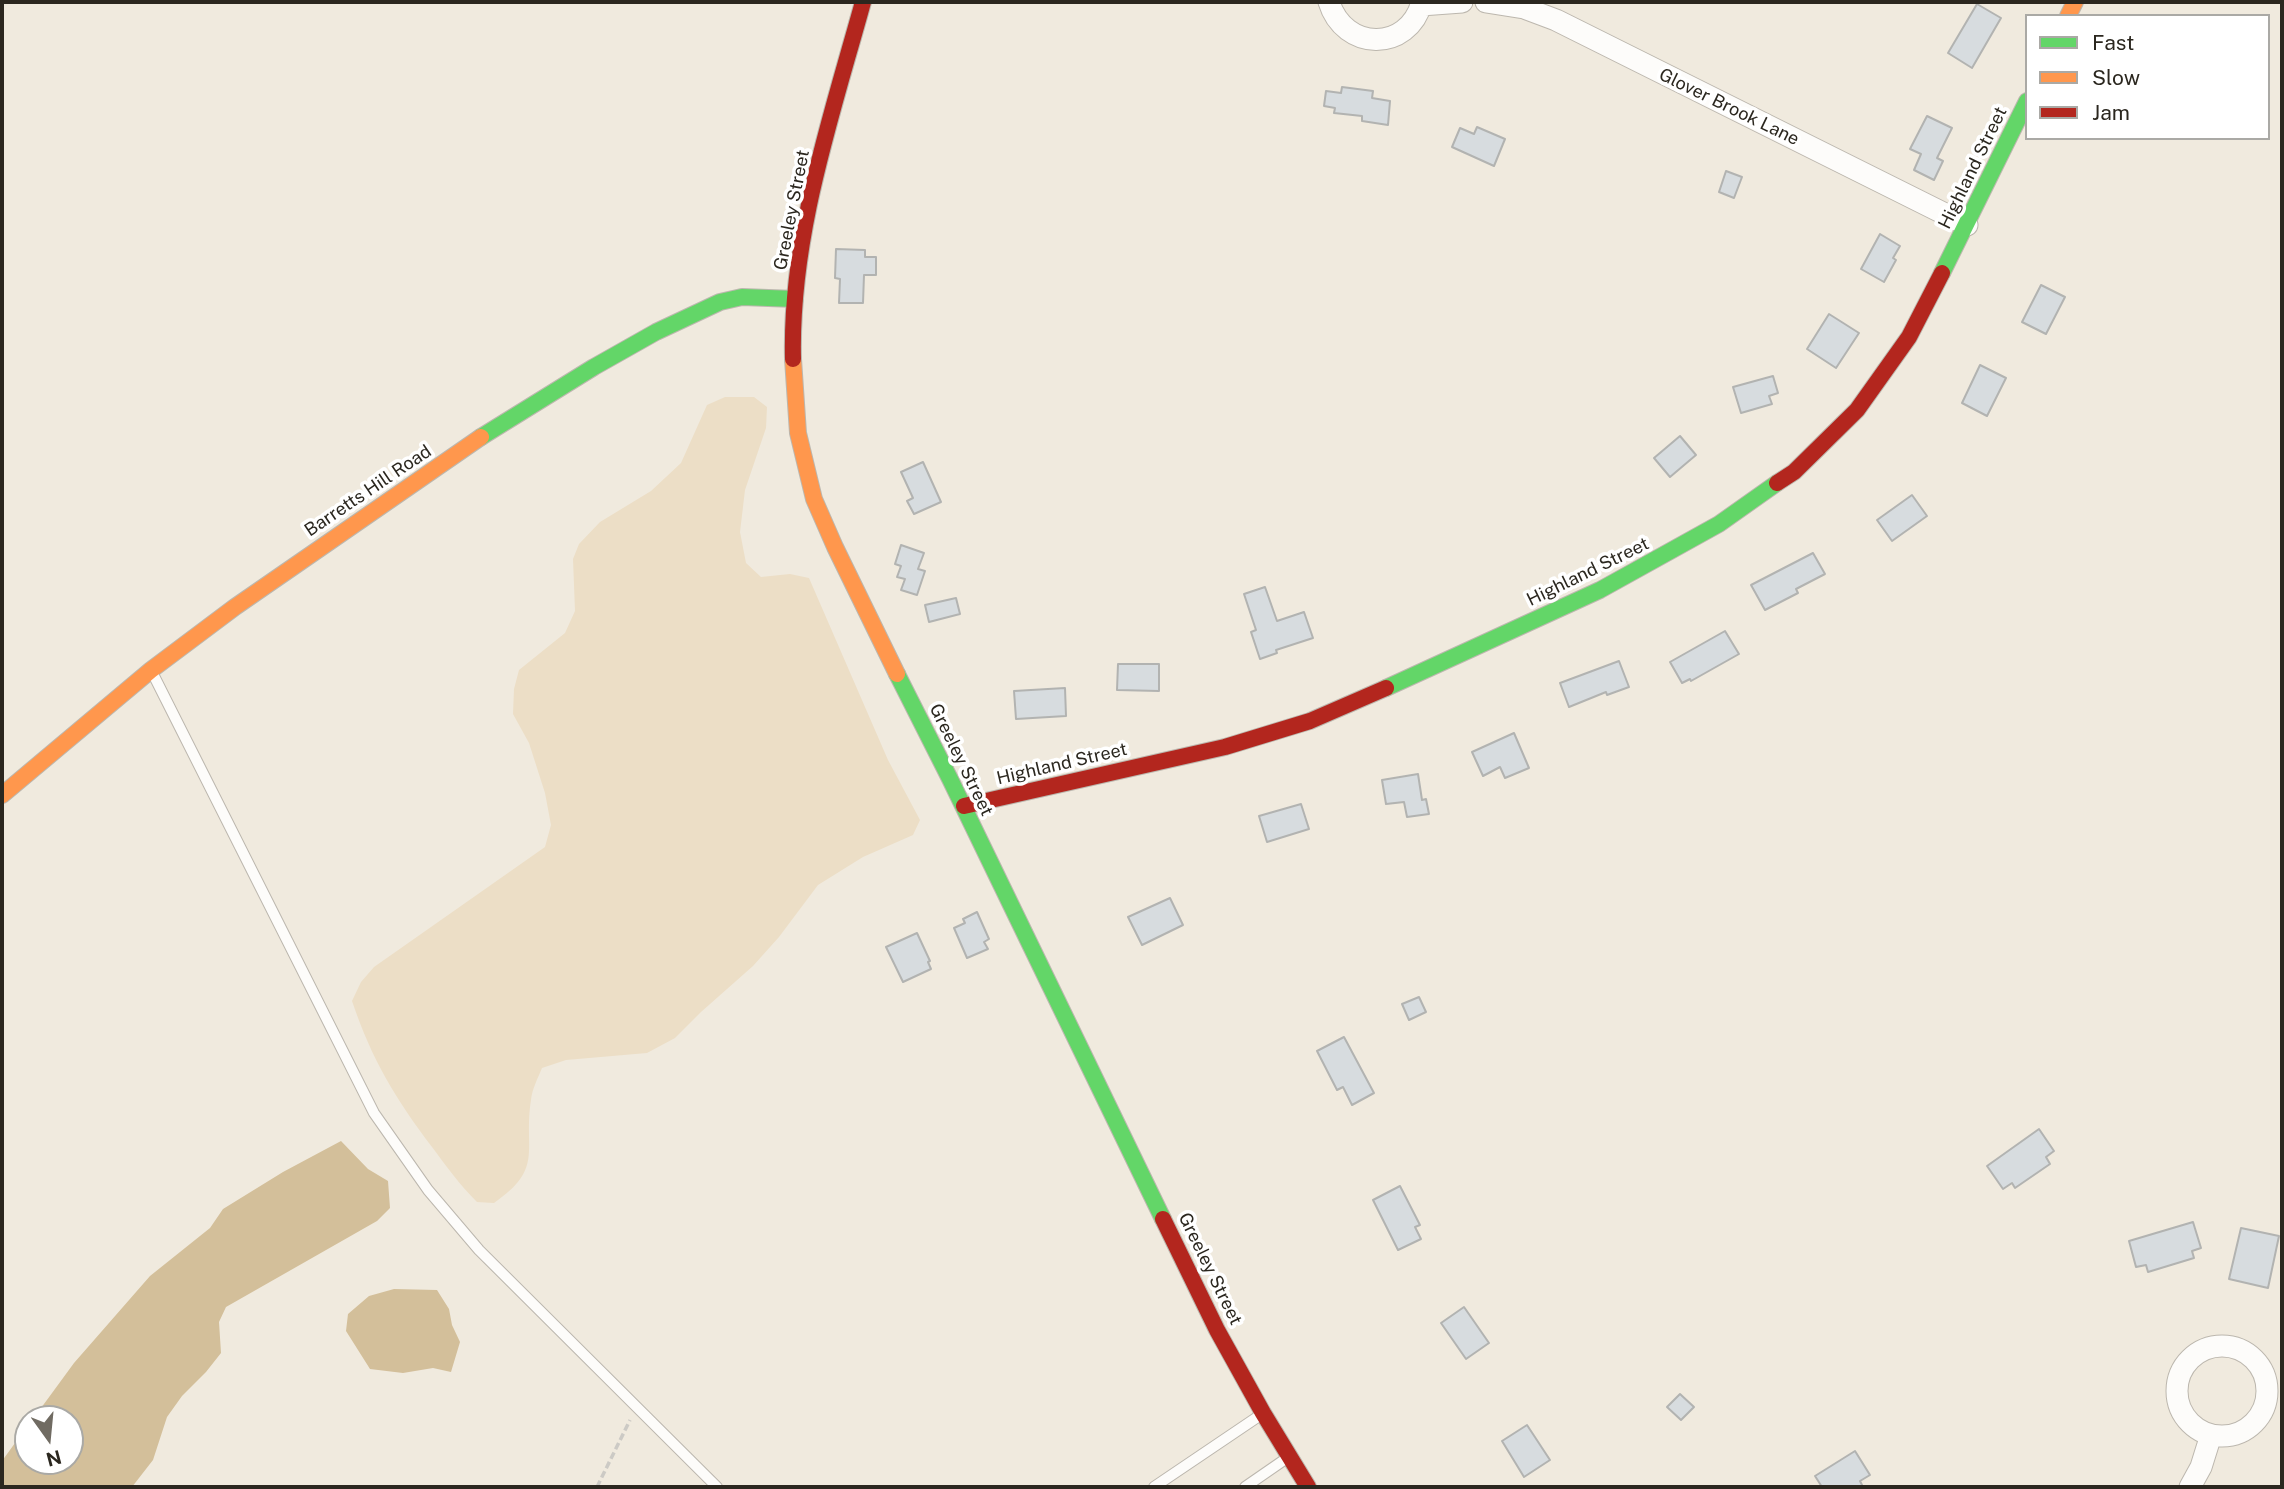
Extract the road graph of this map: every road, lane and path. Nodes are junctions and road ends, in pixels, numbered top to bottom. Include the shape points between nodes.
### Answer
1 (863, 2) edge
2 (1329, 2) edge
3 (1462, 2) edge
4 (1486, 2) edge
5 (1422, 3) edge
6 (2025, 106) edge
7 (1967, 225) junction
8 (795, 299) junction
9 (151, 670) junction
10 (2, 795) edge
11 (964, 806) junction
12 (636, 1407) junction
13 (1263, 1413) junction
14 (2211, 1436) junction
15 (1290, 1456) junction
16 (597, 1487) edge
17 (717, 1487) edge
18 (1154, 1487) edge
19 (1245, 1487) edge
20 (1308, 1487) edge
21 (2190, 1487) edge

1 - 8 street, Greeley Street via 805,226
2 - 5 street via 1342,27 1372,40 1403,31
3 - 5 street
4 - 7 street, Glover Brook Lane via 1524,8 1556,20
6 - 7 street, Highland Street
7 - 11 street, Highland Street via 1909,337 1857,410 1794,472 1719,524 1600,590 1310,721 1225,747
8 - 9 street, Barretts Hill Road via 742,297 720,302 594,367 308,555
8 - 11 street, Greeley Street via 791,336 797,426 820,514
9 - 10 street, Barretts Hill Road
9 - 12 lane via 373,1113 428,1190 479,1250
11 - 13 street, Greeley Street via 1217,1330
12 - 16 path
12 - 17 lane
13 - 15 street, Greeley Street
13 - 18 lane
14 - 14 street via 2185,1417 2178,1401 2179,1376 2201,1352 2234,1348 2249,1354 2260,1366 2267,1398 2251,1427 2228,1436
14 - 21 street
15 - 19 lane
15 - 20 street, Greeley Street

